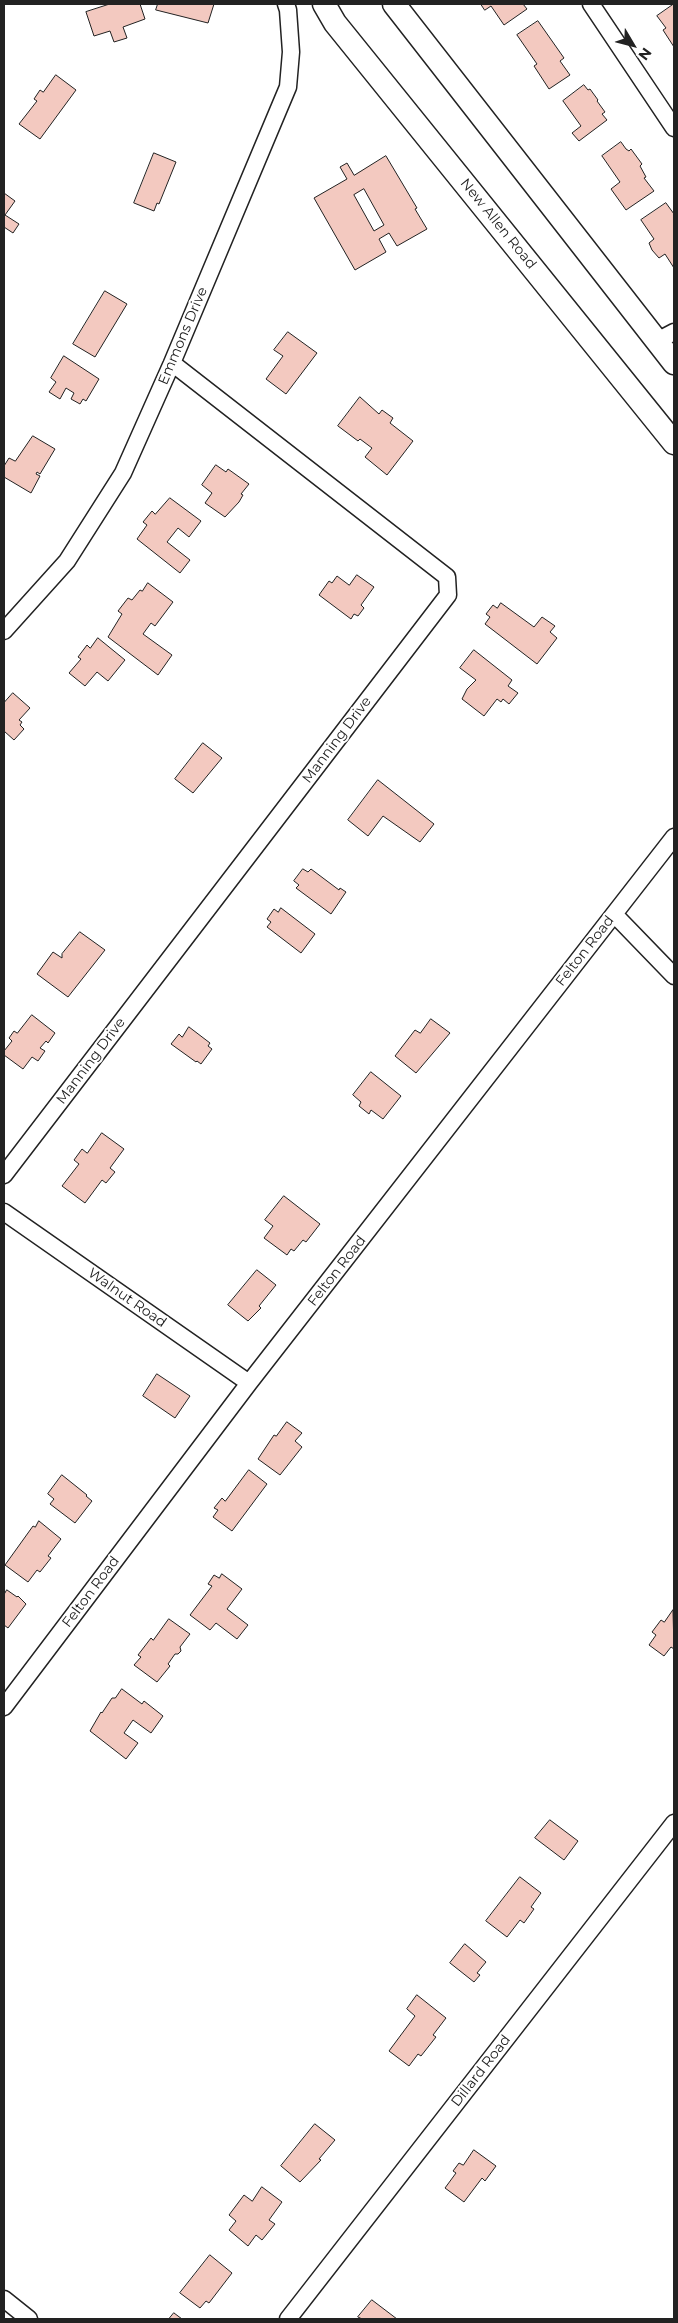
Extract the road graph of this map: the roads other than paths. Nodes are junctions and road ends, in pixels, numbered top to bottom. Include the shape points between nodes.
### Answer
1 (324, 4) edge
2 (394, 4) edge
3 (590, 4) edge
4 (287, 7) edge
5 (674, 128) edge
6 (666, 337) edge
7 (172, 363) junction
8 (674, 363) edge
9 (674, 444) edge
10 (4, 632) edge
11 (674, 837) edge
12 (614, 914) junction
13 (674, 976) edge
14 (4, 1175) edge
15 (4, 1212) edge
16 (249, 1383) junction
17 (4, 1707) edge
18 (674, 1823) edge
19 (4, 2299) edge
20 (29, 2319) edge
21 (288, 2319) edge

1 - 9 main road, New Allen Road via 335,23
2 - 6 main road
3 - 5 street
4 - 7 street, Emmons Drive via 288,87
6 - 8 main road
7 - 10 street, Emmons Drive via 123,473 67,561
7 - 14 street, Manning Drive via 447,577 448,595
11 - 12 street, Felton Road
12 - 13 street
12 - 16 street, Felton Road
15 - 16 street, Walnut Road
16 - 17 street, Felton Road
18 - 21 street, Dillard Road
19 - 20 street

